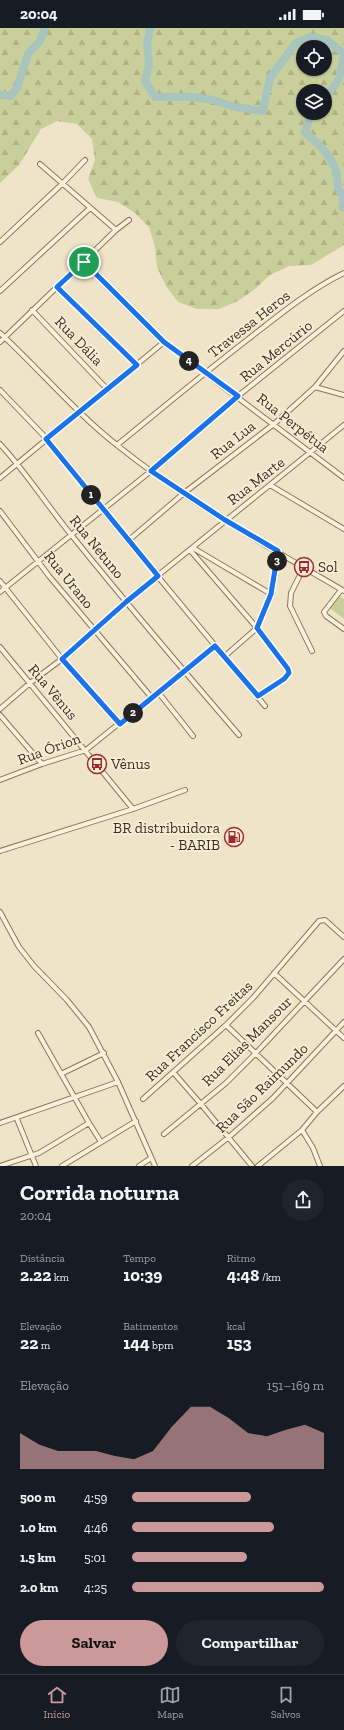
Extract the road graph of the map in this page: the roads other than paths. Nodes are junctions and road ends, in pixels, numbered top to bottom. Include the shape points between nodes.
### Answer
1 (85, 160) dead end
2 (40, 164) dead end
3 (62, 184) junction
4 (90, 208) junction
5 (129, 220) dead end
6 (116, 230) junction
7 (0, 242) edge
8 (84, 262) junction
9 (344, 273) edge
10 (57, 287) junction
11 (0, 292) edge
12 (32, 310) junction
13 (344, 311) edge
14 (0, 333) edge
15 (4, 337) junction
16 (0, 342) edge
17 (164, 342) junction
18 (344, 351) edge
19 (137, 365) junction
20 (204, 373) junction
21 (315, 387) junction
22 (0, 390) edge
23 (108, 390) junction
24 (344, 395) edge
25 (238, 396) junction
26 (79, 412) junction
27 (274, 424) junction
28 (344, 425) edge
29 (46, 439) junction
30 (0, 444) edge
31 (117, 446) junction
32 (311, 453) junction
33 (18, 463) junction
34 (151, 471) junction
35 (0, 478) edge
36 (344, 478) edge
37 (270, 485) junction
38 (184, 493) junction
39 (102, 509) junction
40 (0, 511) edge
41 (225, 520) junction
42 (344, 529) edge
43 (70, 534) junction
44 (129, 540) junction
45 (191, 549) junction
46 (278, 551) junction
47 (38, 561) junction
48 (304, 566) junction
49 (158, 576) junction
50 (0, 581) edge
51 (5, 587) junction
52 (342, 590) edge
53 (0, 592) edge
54 (271, 594) junction
55 (126, 602) junction
56 (257, 628) junction
57 (344, 629) edge
58 (94, 630) junction
59 (215, 646) junction
60 (0, 647) edge
61 (312, 651) dead end
62 (225, 656) junction
63 (62, 659) junction
64 (184, 671) junction
65 (30, 683) junction
66 (158, 692) junction
67 (258, 696) junction
68 (152, 698) junction
69 (265, 706) dead end
70 (0, 709) edge
71 (0, 715) edge
72 (120, 724) junction
73 (193, 736) dead end
74 (239, 736) dead end
75 (86, 750) junction
76 (42, 764) junction
77 (0, 780) edge
78 (185, 790) dead end
79 (133, 809) junction
80 (0, 851) edge
81 (0, 912) edge
82 (344, 937) edge
83 (344, 959) edge
84 (274, 973) junction
85 (304, 1001) junction
86 (344, 1022) edge
87 (226, 1025) junction
88 (336, 1031) junction
89 (38, 1033) dead end
90 (344, 1038) edge
91 (104, 1053) junction
92 (255, 1054) junction
93 (172, 1072) junction
94 (61, 1074) junction
95 (118, 1082) junction
96 (287, 1083) junction
97 (344, 1086) edge
98 (75, 1096) junction
99 (143, 1099) dead end
100 (200, 1103) junction
101 (317, 1112) junction
102 (17, 1119) junction
103 (136, 1121) junction
104 (89, 1123) junction
105 (0, 1124) edge
106 (302, 1130) junction
107 (164, 1134) dead end
108 (228, 1137) junction
109 (101, 1142) junction
110 (32, 1156) junction
111 (151, 1158) junction
112 (0, 1166) edge
113 (36, 1166) edge
114 (62, 1166) edge
115 (139, 1166) edge
116 (155, 1166) edge
117 (192, 1166) edge
118 (252, 1166) edge
119 (258, 1166) edge
120 (320, 1166) edge

1 - 3 street
2 - 3 street
3 - 4 street
3 - 7 street
4 - 6 street
4 - 11 street
5 - 6 street
6 - 8 street
8 - 10 street
8 - 17 street, Rua Perpétua
9 - 20 street, Travessa Heros via 314,289
10 - 12 street
10 - 19 street
12 - 15 street
12 - 23 street, Rua Dália
13 - 25 street, Rua Mercúrio
14 - 15 street
15 - 16 street
15 - 26 street
17 - 19 street
17 - 20 street, Rua Perpétua
18 - 21 street, Rua Lua
19 - 23 street
20 - 25 street, Rua Perpétua
20 - 31 street, Travessa Heros
21 - 24 street
21 - 27 street, Rua Lua
22 - 29 street
23 - 26 street
25 - 27 street, Rua Perpétua
25 - 34 street, Rua Mercúrio
26 - 29 street
26 - 31 street
27 - 32 street, Rua Perpétua
27 - 38 street, Rua Lua
28 - 32 street, Rua Marte
29 - 33 street
29 - 39 street
30 - 33 street, Rua Netuno
31 - 34 street
32 - 36 street, Rua Perpétua
32 - 37 street, Rua Marte
33 - 35 street
33 - 43 street, Rua Netuno
34 - 38 street
34 - 39 street, Rua Mercúrio
37 - 41 street, Rua Marte
37 - 42 street
38 - 41 street
38 - 44 street, Rua Lua
39 - 43 street, Rua Mercúrio
39 - 44 street
40 - 47 street, Rua Urano
41 - 45 street, Rua Marte
41 - 46 street
43 - 47 street, Rua Mercúrio
43 - 55 street, Rua Netuno
44 - 49 street
45 - 49 street, Rua Marte
45 - 54 street
45 - 56 street
46 - 48 street
46 - 54 street
47 - 51 street, Rua Mercúrio
47 - 58 street, Rua Urano
48 - 52 street
48 - 61 street via 291,593 290,606
49 - 55 street, Rua Marte
49 - 59 street
50 - 51 street
51 - 53 street, Rua Mercúrio
51 - 63 street
52 - 57 street via 324,612
54 - 56 street
55 - 58 street, Rua Marte
55 - 64 street, Rua Netuno
56 - 62 street
56 - 67 street via 289,673
58 - 63 street, Rua Marte
58 - 68 street, Rua Urano
59 - 62 street
59 - 64 street, Rua Órion
60 - 65 street, Rua Vênus
62 - 67 street
63 - 65 street, Rua Marte
63 - 72 street
64 - 66 street, Rua Órion
64 - 74 street, Rua Netuno
65 - 70 street, Rua Marte
65 - 75 street, Rua Vênus
66 - 68 street, Rua Órion
66 - 73 street
67 - 69 street
68 - 72 street, Rua Órion
71 - 76 street
72 - 75 street, Rua Órion
75 - 76 street, Rua Órion
75 - 79 street, Rua Vênus
76 - 77 street, Rua Órion
78 - 79 street
79 - 80 street
81 - 91 street via 19,947 89,1026
82 - 84 street, Rua Francisco Freitas via 330,923 325,920 319,921
83 - 85 street, Rua Elias Mansour
84 - 85 street
84 - 87 street, Rua Francisco Freitas
85 - 88 street
85 - 92 street, Rua Elias Mansour
86 - 88 street, Rua São Raimundo
87 - 92 street
87 - 93 street, Rua Francisco Freitas
88 - 90 street
88 - 96 street, Rua São Raimundo
89 - 94 street
91 - 94 street
91 - 95 street
92 - 96 street
92 - 100 street, Rua Elias Mansour via 226,1083
93 - 99 street, Rua Francisco Freitas
93 - 100 street
94 - 98 street
95 - 98 street
95 - 103 street
96 - 101 street
96 - 108 street, Rua São Raimundo
97 - 101 street
98 - 102 street
98 - 104 street
100 - 107 street, Rua Elias Mansour
100 - 108 street
101 - 106 street
102 - 105 street
102 - 110 street
103 - 109 street
103 - 111 street
104 - 109 street
104 - 110 street
106 - 119 street
106 - 120 street via 314,1148
108 - 117 street, Rua São Raimundo
108 - 118 street
109 - 114 street
110 - 112 street
110 - 113 street
111 - 115 street
111 - 116 street

